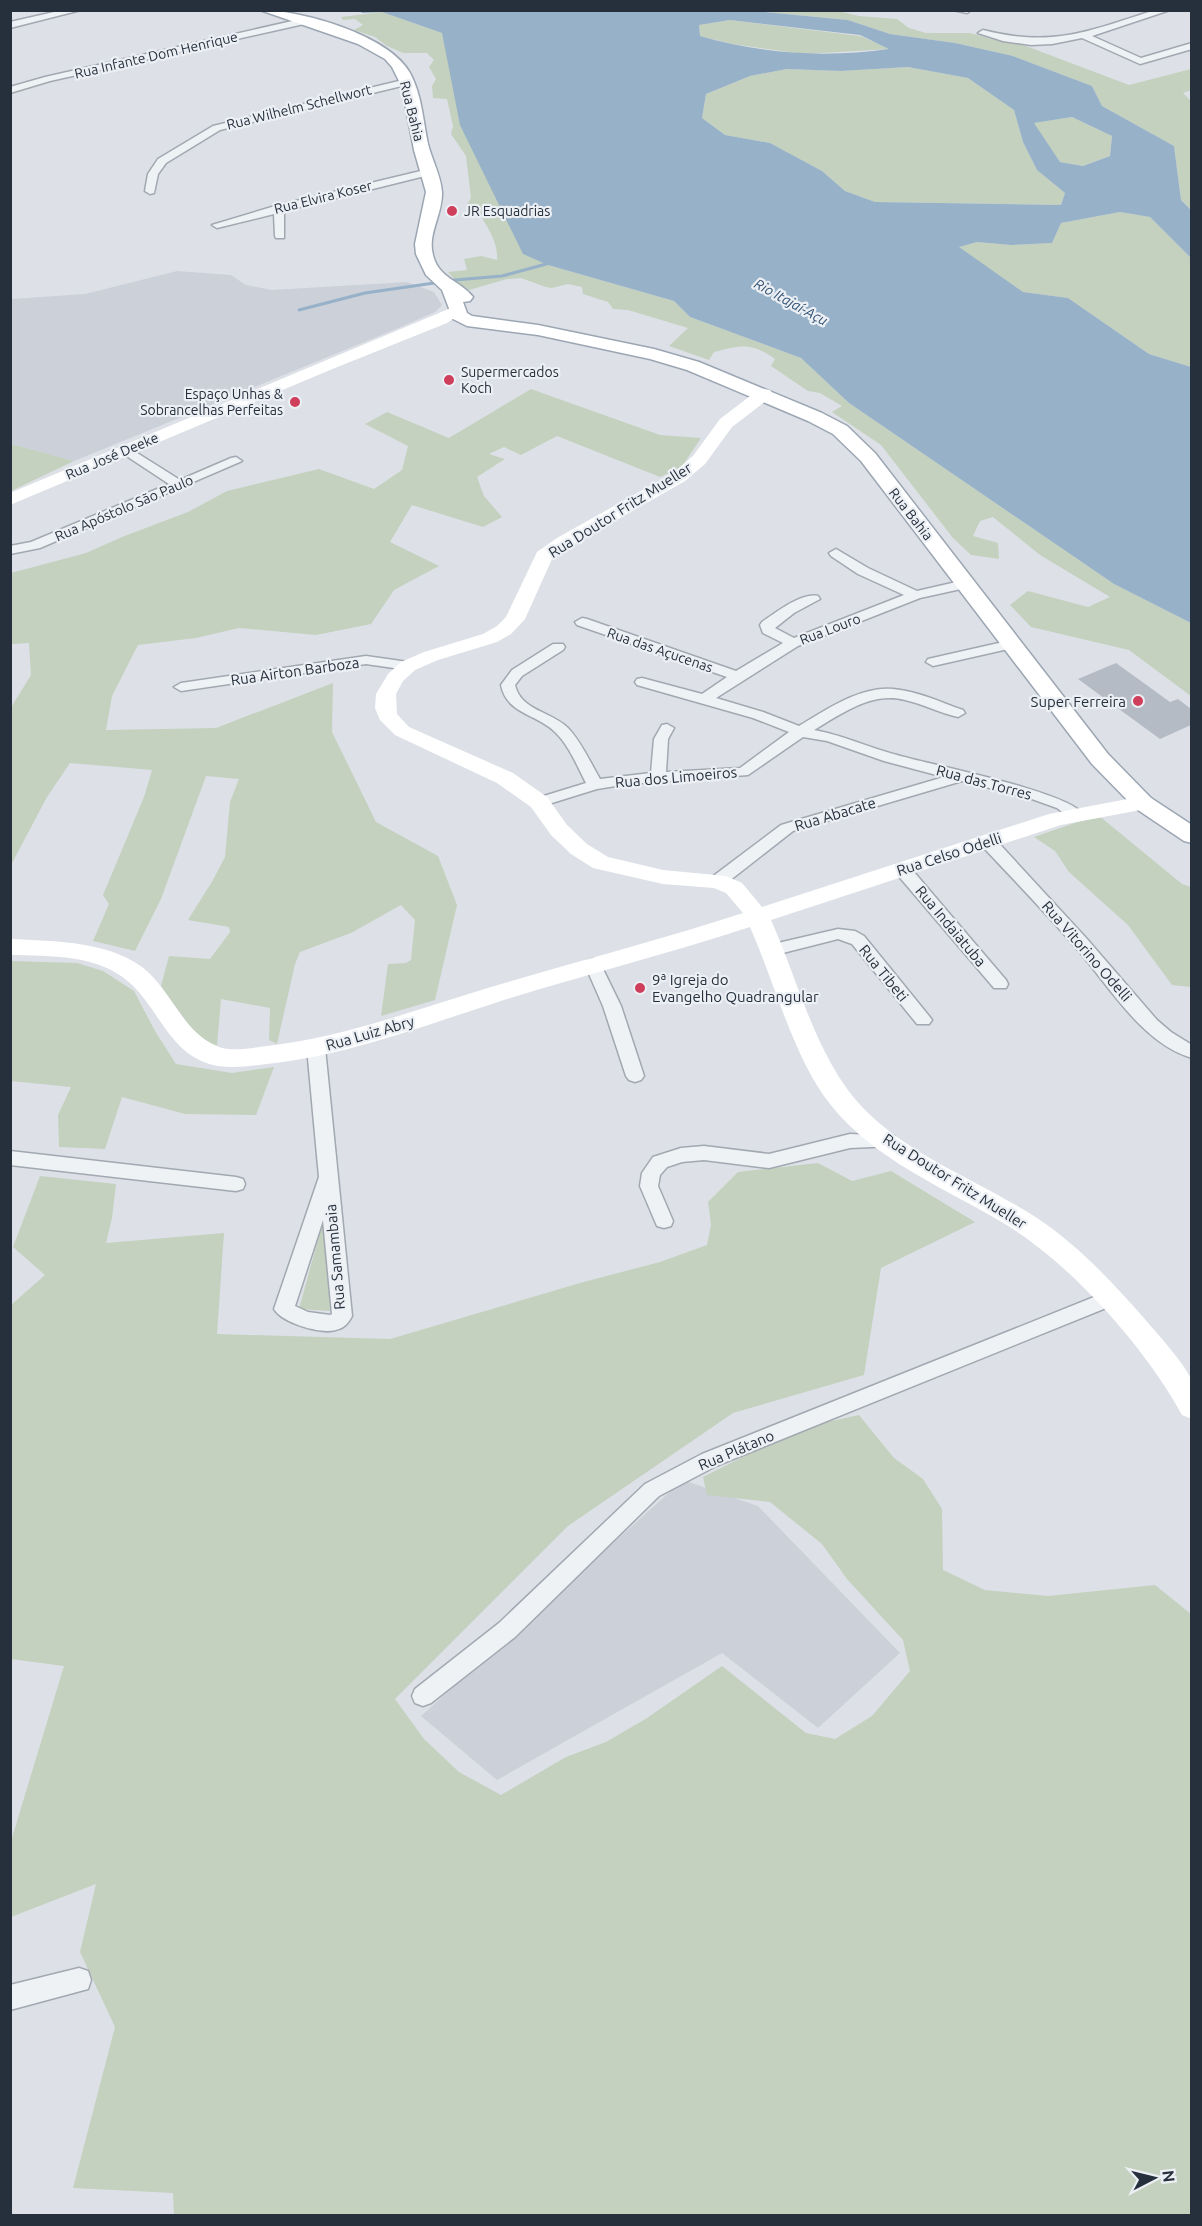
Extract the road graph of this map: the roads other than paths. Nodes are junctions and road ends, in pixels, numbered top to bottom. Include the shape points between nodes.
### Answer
1 (77, 10) edge
2 (266, 10) edge
3 (957, 10) edge
4 (967, 10) edge
5 (1166, 10) edge
6 (301, 22) junction
7 (10, 25) edge
8 (983, 33) dead end
9 (1081, 34) junction
10 (1191, 46) edge
11 (406, 82) junction
12 (10, 90) edge
13 (429, 172) junction
14 (150, 191) dead end
15 (279, 208) junction
16 (217, 225) dead end
17 (280, 236) dead end
18 (442, 282) junction
19 (478, 305) junction
20 (458, 310) junction
21 (496, 315) junction
22 (477, 324) junction
23 (538, 330) junction
24 (413, 331) junction
25 (764, 394) junction
26 (126, 450) junction
27 (236, 461) dead end
28 (179, 485) junction
29 (10, 500) edge
30 (10, 550) edge
31 (836, 553) dead end
32 (965, 584) junction
33 (916, 595) junction
34 (813, 599) dead end
35 (582, 622) dead end
36 (793, 643) junction
37 (1012, 644) junction
38 (558, 647) dead end
39 (933, 662) dead end
40 (408, 666) junction
41 (738, 676) junction
42 (642, 682) dead end
43 (181, 687) dead end
44 (705, 699) junction
45 (958, 713) dead end
46 (667, 728) dead end
47 (802, 732) junction
48 (658, 776) junction
49 (965, 776) junction
50 (595, 785) junction
51 (539, 801) junction
52 (1143, 803) junction
53 (1075, 814) junction
54 (1191, 836) edge
55 (988, 842) junction
56 (902, 869) junction
57 (718, 880) junction
58 (757, 916) junction
59 (10, 947) edge
60 (771, 950) junction
61 (593, 965) junction
62 (1000, 984) dead end
63 (923, 1020) dead end
64 (316, 1048) junction
65 (1191, 1052) edge
66 (635, 1076) dead end
67 (888, 1141) junction
68 (10, 1158) edge
69 (328, 1175) junction
70 (236, 1184) dead end
71 (664, 1221) dead end
72 (1109, 1299) junction
73 (1191, 1407) edge
74 (423, 1696) dead end
75 (80, 1980) dead end
76 (10, 1998) edge

1 - 7 street
2 - 6 main road, Rua Bahia
3 - 4 street
5 - 9 street
6 - 11 main road, Rua Bahia via 374,46 396,62
6 - 12 street, Rua Infante Dom Henrique
8 - 9 street via 1036,42
9 - 10 street via 1140,62
11 - 13 main road, Rua Bahia
11 - 14 street, Rua Wilhelm Schellwort via 217,128 162,161 153,174
13 - 15 street, Rua Elvira Koser
13 - 18 main road, Rua Bahia via 434,197 423,246 426,262
15 - 16 street, Rua Elvira Koser
15 - 17 street
18 - 19 main road, Rua Bahia
18 - 20 main road, Rua Bahia
19 - 20 main road
19 - 21 main road, Rua Bahia
20 - 22 main road via 462,318
20 - 24 street, Rua José Deeke
21 - 22 main road
21 - 23 main road, Rua Bahia
22 - 23 main road, Rua Bahia
22 - 24 street, Rua José Deeke
23 - 25 main road, Rua Bahia via 654,354
24 - 26 street, Rua José Deeke
25 - 32 main road, Rua Bahia via 840,430 856,444
25 - 40 street, Rua Doutor Fritz Mueller via 726,423 699,460 679,477 544,556 515,619 504,630
26 - 28 street
26 - 29 street, Rua José Deeke
27 - 28 street, Rua Apóstolo São Paulo
28 - 30 street, Rua Apóstolo São Paulo via 35,545
31 - 33 street via 863,571
32 - 33 street, Rua Louro
32 - 37 main road, Rua Bahia
33 - 36 street, Rua Louro
34 - 36 street via 767,626
35 - 41 street, Rua das Açucenas
36 - 41 street, Rua Louro
37 - 39 street
37 - 52 main road, Rua Bahia via 1100,759
38 - 50 street via 517,673 507,685 508,694 523,709 554,723 567,736
40 - 43 street, Rua Airton Barboza via 366,660
40 - 51 street, Rua Doutor Fritz Mueller via 394,678 386,694 387,716 412,737 505,778
41 - 44 street, Rua Louro
42 - 44 street, Rua das Torres
44 - 47 street, Rua das Torres
45 - 47 street, Rua dos Limoeiros via 883,692 867,695
46 - 48 street via 661,739
47 - 48 street, Rua dos Limoeiros via 759,765 743,772
47 - 49 street, Rua das Torres via 822,745 851,755 889,758
48 - 50 street, Rua dos Limoeiros
49 - 53 street, Rua das Torres via 1034,795
49 - 57 street, Rua Abacate via 787,828
50 - 51 street, Rua dos Limoeiros
51 - 57 street, Rua Doutor Fritz Mueller via 579,849 602,863 663,877
52 - 53 street, Rua Celso Odelli
52 - 54 main road, Rua Bahia
53 - 55 street, Rua Celso Odelli
55 - 56 street, Rua Celso Odelli
55 - 65 street, Rua Vitorino Odelli via 1094,956 1143,1016 1179,1047
56 - 58 street, Rua Celso Odelli
56 - 62 street, Rua Indaiatuba
57 - 58 street, Rua Doutor Fritz Mueller via 734,888
58 - 60 street, Rua Doutor Fritz Mueller
58 - 61 street, Rua Luiz Abry
59 - 64 street, Rua Luiz Abry via 60,949 120,964 140,978 185,1039 216,1057 250,1057
60 - 63 street, Rua Tibeti via 849,934
60 - 67 street, Rua Doutor Fritz Mueller via 821,1069 838,1098
61 - 64 street, Rua Luiz Abry
61 - 66 street via 612,1006
64 - 69 street, Rua Samambaia
67 - 71 street via 850,1141 769,1161 704,1153 660,1162 651,1173 649,1186
67 - 72 street, Rua Doutor Fritz Mueller via 1047,1239 1069,1256
68 - 70 street
69 - 69 street, Rua Samambaia via 284,1309 316,1323 335,1323 342,1316
72 - 73 street, Rua Doutor Fritz Mueller via 1173,1372
72 - 74 street, Rua Plátano via 709,1460 652,1490 507,1630
75 - 76 street

